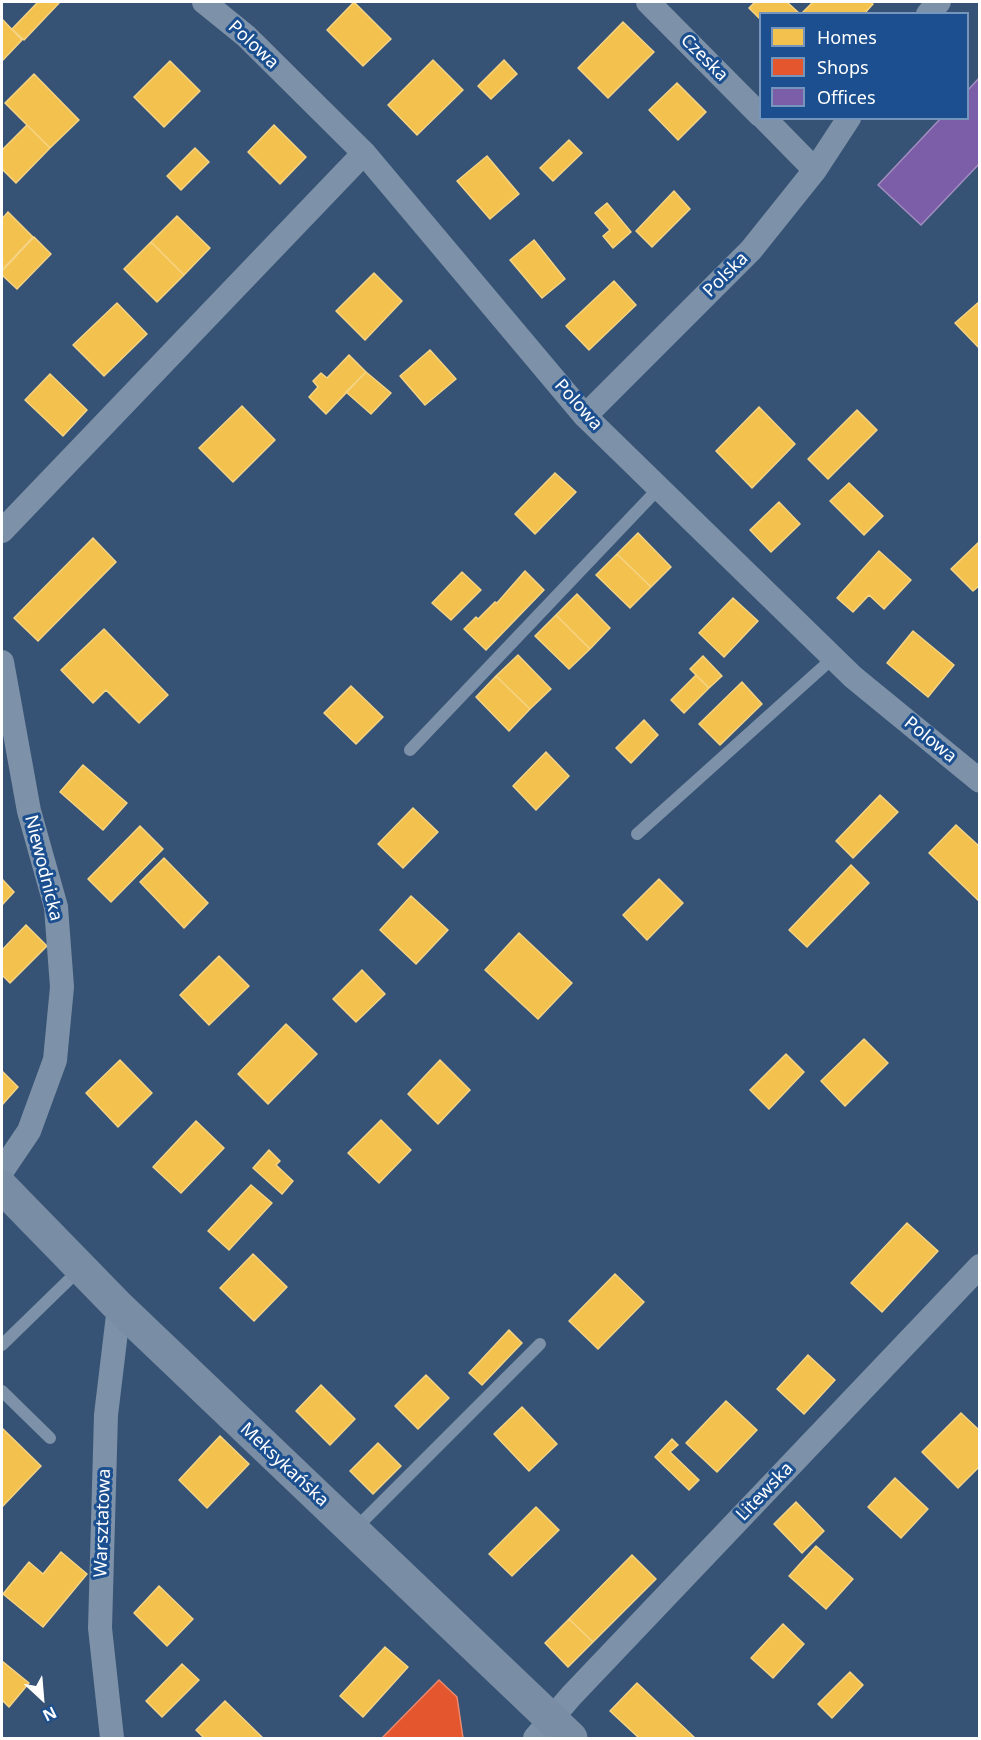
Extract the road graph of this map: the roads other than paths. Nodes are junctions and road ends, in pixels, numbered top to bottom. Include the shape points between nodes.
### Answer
1 (204, 2) edge
2 (648, 2) edge
3 (759, 114) edge
4 (765, 120) edge
5 (848, 120) edge
6 (364, 153) junction
7 (815, 171) junction
8 (585, 416) junction
9 (658, 488) junction
10 (2, 531) edge
11 (833, 658) junction
12 (2, 662) edge
13 (410, 750) dead end
14 (980, 781) edge
15 (637, 834) dead end
16 (2, 1171) edge
17 (2, 1187) edge
18 (980, 1266) edge
19 (80, 1269) junction
20 (119, 1307) junction
21 (540, 1344) dead end
22 (2, 1345) edge
23 (2, 1391) edge
24 (50, 1438) dead end
25 (354, 1530) junction
26 (553, 1732) edge
27 (112, 1738) edge

1 - 6 street, Polowa via 246,36
2 - 3 street, Czeska
4 - 7 street, Czeska
5 - 7 street, Polska
6 - 8 street, Polowa
6 - 10 street
7 - 8 street, Polska via 751,250
8 - 9 street, Polowa
9 - 11 street, Polowa
9 - 13 lane
11 - 14 street, Polowa
11 - 15 lane
12 - 16 street, Niewodnicka via 29,811 56,907 62,987 55,1060 29,1131
17 - 19 street, Meksykańska
18 - 26 street, Litewska via 571,1696
19 - 20 street, Meksykańska
19 - 22 lane
20 - 25 street, Meksykańska
20 - 27 street, Warsztatowa via 106,1415 100,1628
21 - 25 lane
23 - 24 lane
25 - 26 street, Meksykańska

